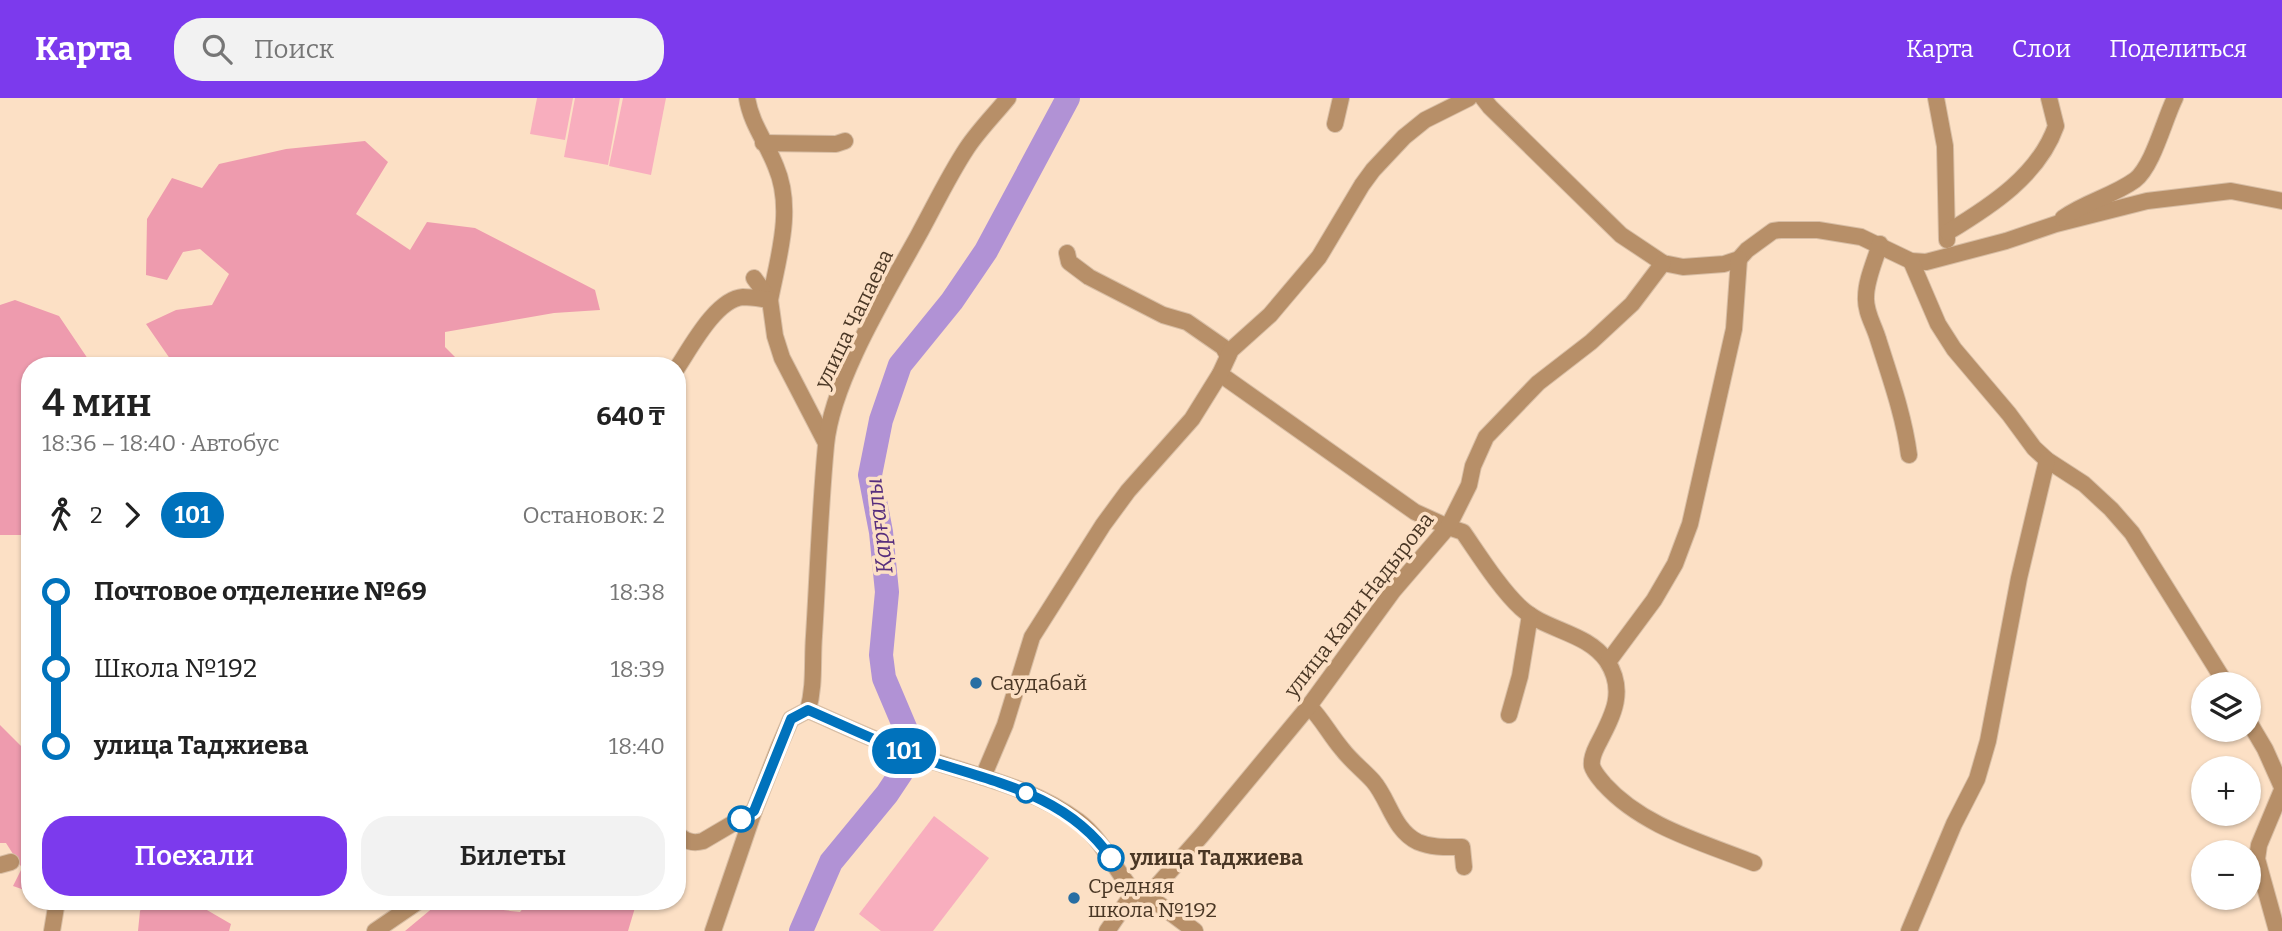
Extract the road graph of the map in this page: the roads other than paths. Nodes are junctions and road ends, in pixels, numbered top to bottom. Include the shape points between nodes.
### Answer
1 (747, 98) edge
2 (1008, 98) edge
3 (1340, 98) edge
4 (1469, 98) edge
5 (1483, 98) edge
6 (1925, 98) edge
7 (1936, 98) edge
8 (2049, 98) edge
9 (2175, 98) edge
10 (1335, 124) dead end
11 (1941, 127) junction
12 (845, 141) dead end
13 (763, 143) junction
14 (2282, 201) edge
15 (2056, 224) junction
16 (1948, 232) junction
17 (1880, 244) junction
18 (1067, 253) dead end
19 (1945, 256) junction
20 (1739, 259) junction
21 (1911, 261) junction
22 (1663, 263) junction
23 (754, 278) dead end
24 (770, 300) junction
25 (1228, 356) junction
26 (684, 357) edge
27 (1220, 374) junction
28 (826, 443) junction
29 (1909, 456) dead end
30 (2047, 460) junction
31 (1448, 527) junction
32 (1530, 615) junction
33 (1608, 662) junction
34 (2219, 672) edge
35 (1309, 706) junction
36 (808, 710) junction
37 (1509, 715) dead end
38 (2261, 742) edge
39 (983, 777) junction
40 (2281, 795) edge
41 (754, 811) junction
42 (686, 840) edge
43 (1754, 863) dead end
44 (1464, 867) dead end
45 (1141, 894) junction
46 (56, 910) edge
47 (406, 910) edge
48 (52, 931) edge
49 (375, 931) edge
50 (713, 931) edge
51 (1107, 931) edge
52 (1195, 931) edge
53 (1909, 931) edge
54 (2277, 931) edge

1 - 13 street
2 - 28 street, улица Чапаева via 967,147 890,286 847,372
3 - 10 street
4 - 25 street via 1425,120 1397,144 1362,185 1320,257
5 - 22 street via 1605,220
6 - 11 street
7 - 11 street
8 - 16 street via 2056,126 2040,159 1996,201
9 - 15 street via 2147,164 2135,180 2075,209
11 - 16 street
12 - 13 street
13 - 24 street via 777,168 784,196 780,254
14 - 15 street via 2218,192 2147,201
15 - 19 street
16 - 19 street
17 - 20 street via 1828,232 1780,230
17 - 21 street
17 - 29 street via 1866,296 1867,313 1897,401
18 - 25 street via 1069,262 1089,277 1163,315 1186,321 1223,347
19 - 21 street
20 - 22 street via 1705,267
20 - 33 street via 1734,329 1690,524 1675,564 1654,600
21 - 30 street via 1954,349
22 - 31 street, улица Кали Надырова via 1632,304 1538,383 1486,438
23 - 24 street
24 - 26 street via 741,297 726,303
24 - 28 street via 782,358
25 - 27 street
27 - 31 street via 1415,512
27 - 39 street via 1192,419 1128,491 1044,614 1027,648 1005,725
28 - 36 street, улица Чапаева
30 - 34 street via 2084,484 2132,533
30 - 53 street via 1977,779
31 - 32 street via 1463,532
31 - 35 street, улица Кали Надырова via 1392,591
32 - 33 street via 1585,642
32 - 37 street
33 - 43 street via 1618,698 1593,755 1592,766 1598,776 1618,797 1658,824
35 - 44 street via 1373,781 1405,832 1434,846 1462,847
35 - 45 street, улица Кали Надырова
36 - 39 street via 893,747
36 - 41 street via 791,719
38 - 40 street
39 - 45 street via 1044,800 1080,822
40 - 54 street via 2257,859
41 - 42 street via 703,841
41 - 50 street
45 - 51 street, улица Кали Надырова
45 - 52 street
46 - 48 street
47 - 49 street

